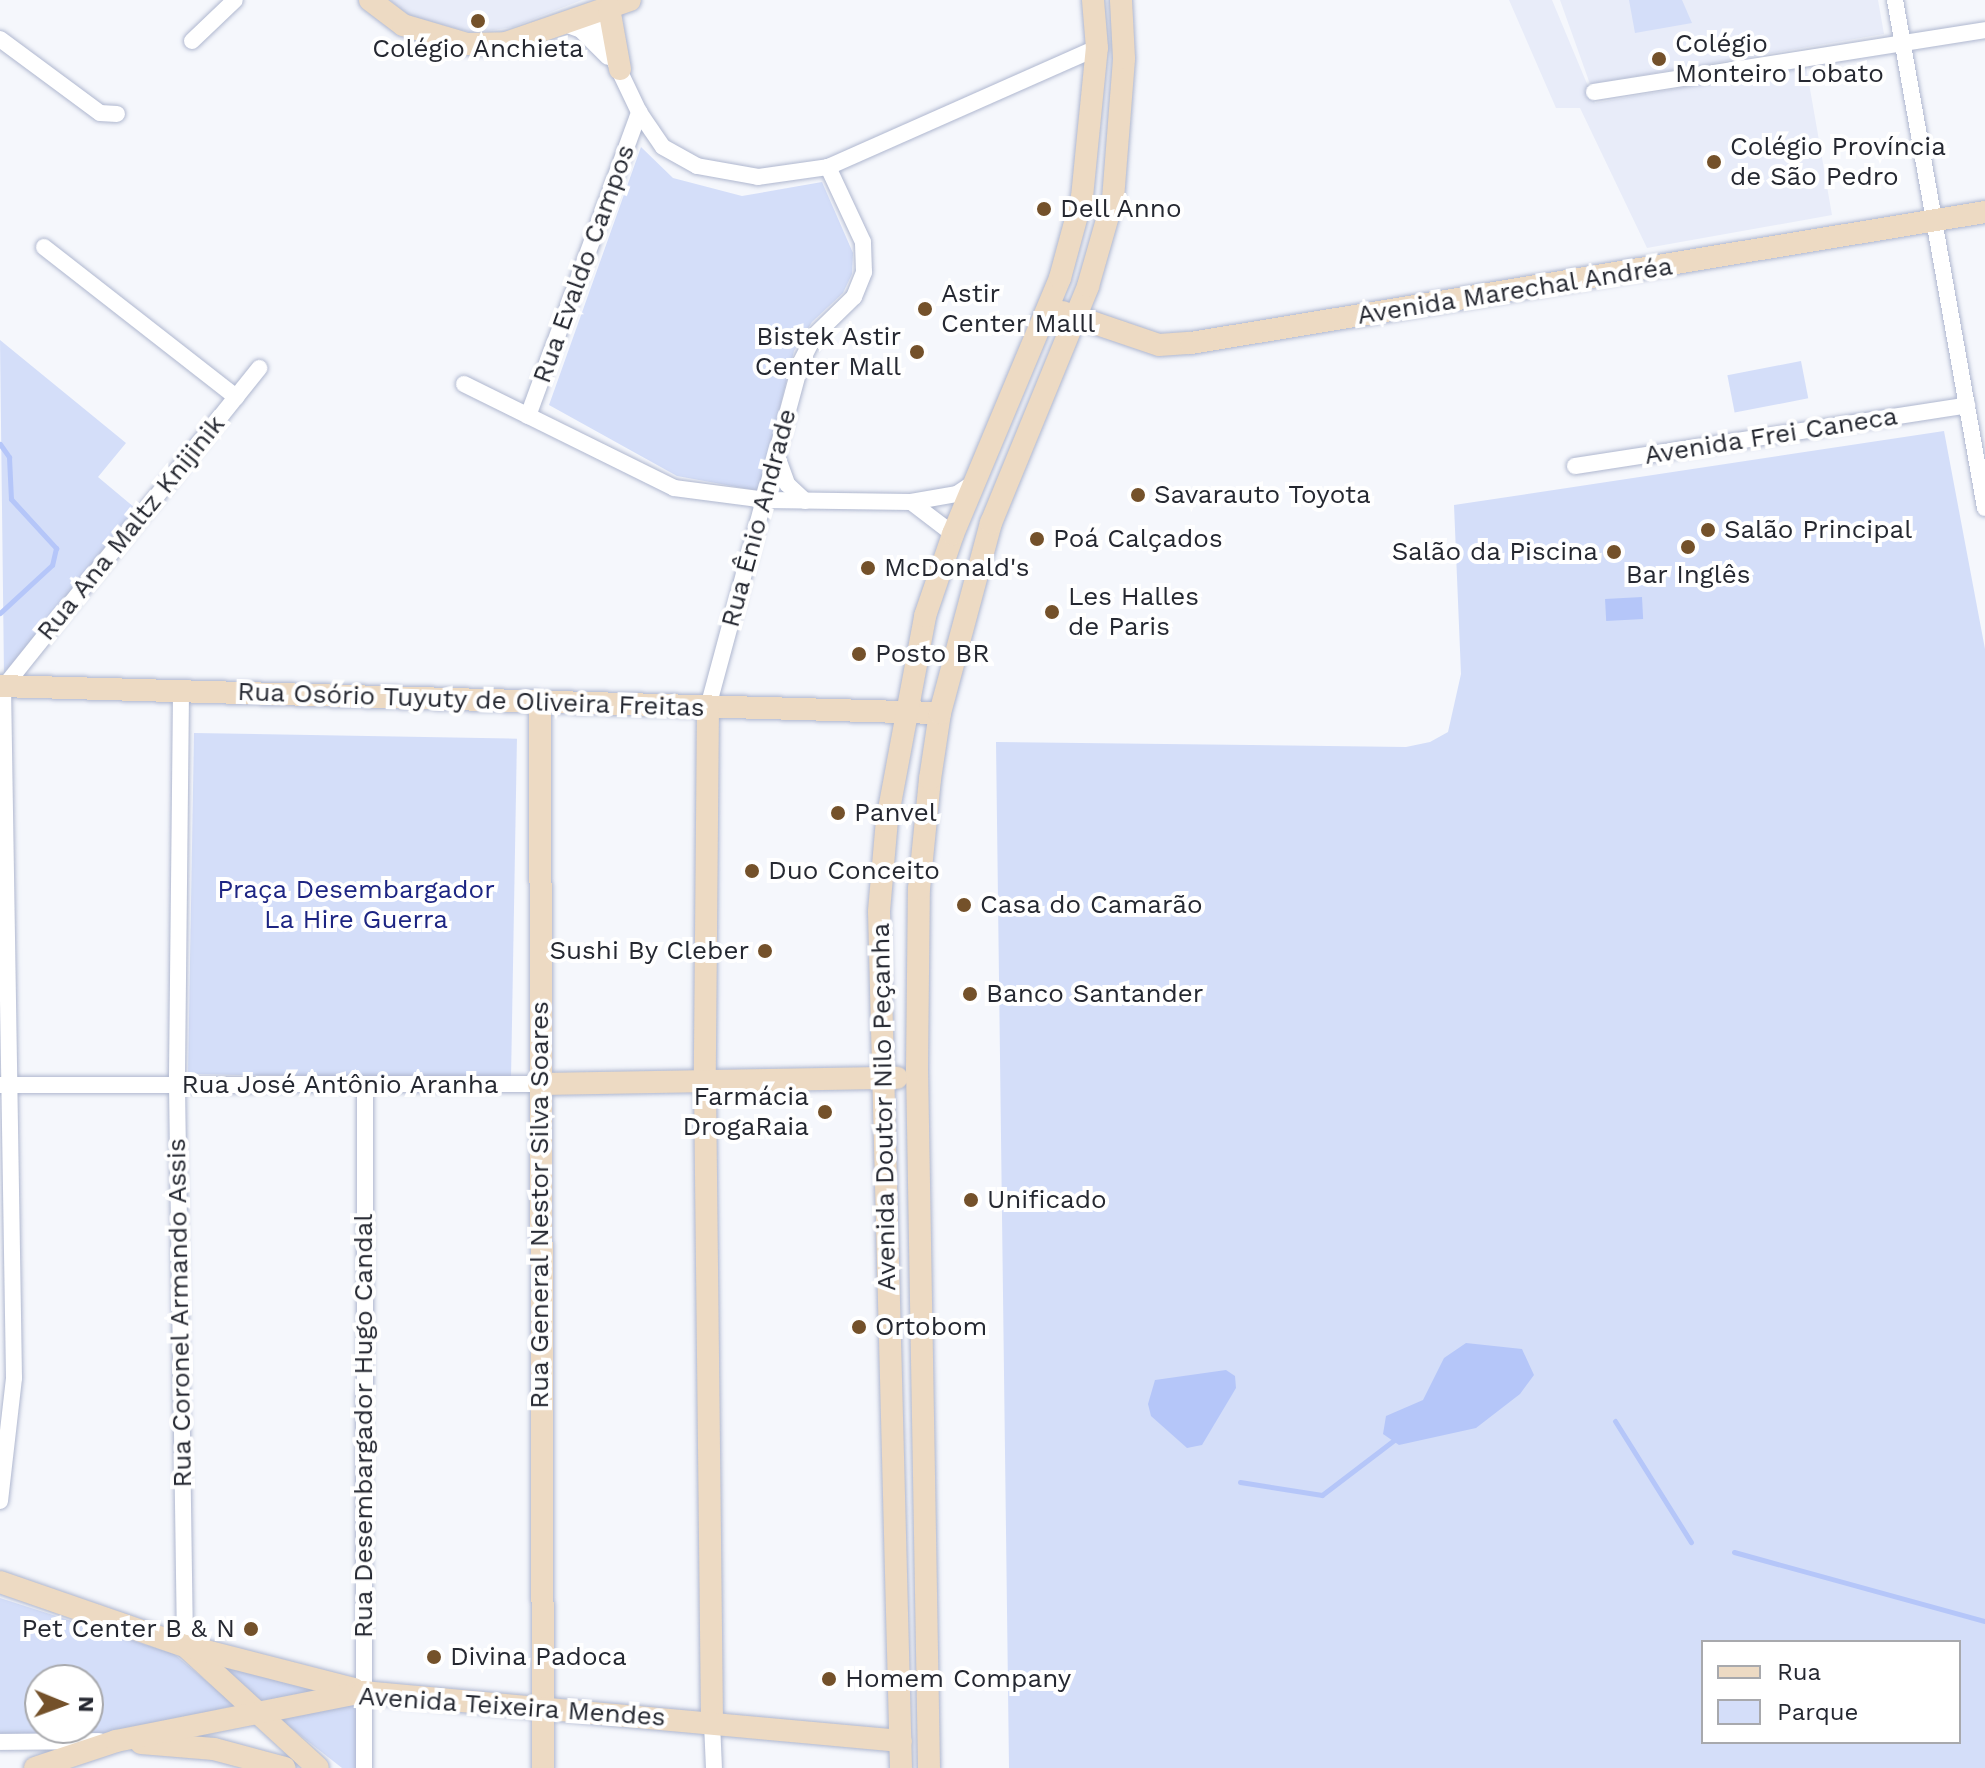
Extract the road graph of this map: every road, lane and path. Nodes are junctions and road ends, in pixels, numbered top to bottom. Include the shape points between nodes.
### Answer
1 (235, 0) edge
2 (370, 0) edge
3 (1093, 0) edge
4 (1121, 0) edge
5 (1895, 0) edge
6 (620, 4) edge
7 (584, 16) junction
8 (562, 23) junction
9 (1985, 30) edge
10 (0, 39) edge
11 (192, 41) dead end
12 (1903, 42) junction
13 (1097, 48) junction
14 (620, 69) junction
15 (1594, 92) dead end
16 (639, 112) junction
17 (117, 114) dead end
18 (828, 167) junction
19 (1985, 212) edge
20 (1935, 221) junction
21 (44, 247) dead end
22 (1049, 308) junction
23 (1076, 316) junction
24 (259, 368) dead end
25 (464, 384) dead end
26 (236, 397) junction
27 (1967, 405) junction
28 (528, 416) junction
29 (777, 455) junction
30 (1575, 466) dead end
31 (975, 482) junction
32 (766, 500) junction
33 (805, 501) junction
34 (911, 502) junction
35 (1985, 508) edge
36 (953, 534) junction
37 (1, 687) edge
38 (181, 693) junction
39 (540, 702) junction
40 (708, 707) junction
41 (905, 711) junction
42 (940, 713) junction
43 (917, 1070) junction
44 (883, 1082) junction
45 (365, 1084) junction
46 (539, 1084) junction
47 (705, 1084) junction
48 (6, 1085) edge
49 (177, 1085) junction
50 (0, 1501) edge
51 (0, 1582) edge
52 (185, 1646) junction
53 (363, 1692) junction
54 (541, 1708) junction
55 (255, 1709) junction
56 (712, 1723) junction
57 (116, 1741) junction
58 (901, 1741) junction
59 (0, 1742) edge
60 (35, 1768) edge
61 (285, 1768) edge
62 (318, 1768) edge
63 (364, 1768) edge
64 (543, 1768) edge
65 (714, 1768) edge
66 (901, 1768) edge
67 (922, 1768) edge
68 (929, 1768) edge

1 - 11 street
2 - 8 street via 403,25 467,44 506,43
3 - 13 street, Avenida Doutor Nilo Peçanha
4 - 23 street, Avenida Doutor Nilo Peçanha via 1124,58 1113,199
5 - 12 street
6 - 7 street
6 - 14 street
7 - 8 street
7 - 14 street via 599,28
8 - 14 street via 581,30
9 - 12 street
10 - 17 street via 100,113
12 - 15 street
12 - 20 street
13 - 18 street
13 - 22 street, Avenida Doutor Nilo Peçanha via 1082,197
14 - 16 street
16 - 18 street via 663,147 697,166 758,177
16 - 28 street, Rua Evaldo Campos
18 - 29 street, Rua Ênio Andrade via 863,242 864,272 854,297 807,347
19 - 20 street, Avenida Marechal Andréa
20 - 23 street, Avenida Marechal Andréa via 1191,343 1159,345
20 - 27 street
21 - 26 street
22 - 23 street, Avenida Marechal Andréa
22 - 31 street, Avenida Doutor Nilo Peçanha
23 - 42 street, Avenida Doutor Nilo Peçanha via 991,523
24 - 26 street, Rua Ana Maltz Knijinik
25 - 28 street
26 - 37 street, Rua Ana Maltz Knijinik
27 - 30 street, Avenida Frei Caneca
27 - 35 street
28 - 32 street via 674,488
29 - 32 street, Rua Ênio Andrade
29 - 33 street via 787,484
31 - 34 street via 957,494
31 - 36 street, Avenida Doutor Nilo Peçanha
32 - 33 street
32 - 40 street, Rua Ênio Andrade
33 - 34 street
34 - 36 street
36 - 41 street, Avenida Doutor Nilo Peçanha via 925,616
37 - 38 street, Rua Osório Tuyuty de Oliveira Freitas
37 - 48 street
38 - 39 street, Rua Osório Tuyuty de Oliveira Freitas
38 - 49 street, Rua Coronel Armando Assis
39 - 40 street, Rua Osório Tuyuty de Oliveira Freitas
39 - 46 street, Rua General Nestor Silva Soares
40 - 41 street, Rua Osório Tuyuty de Oliveira Freitas
40 - 47 street
41 - 42 street, Rua Osório Tuyuty de Oliveira Freitas
41 - 44 street, Avenida Doutor Nilo Peçanha via 879,911
42 - 43 street, Avenida Doutor Nilo Peçanha via 919,889
43 - 44 street, Rua José Antônio Aranha
43 - 68 street, Avenida Doutor Nilo Peçanha
44 - 47 street, Rua José Antônio Aranha
44 - 58 street, Avenida Doutor Nilo Peçanha
45 - 46 street, Rua José Antônio Aranha
45 - 49 street, Rua José Antônio Aranha
45 - 53 street, Rua Desembargador Hugo Candal
46 - 47 street, Rua José Antônio Aranha
46 - 54 street, Rua General Nestor Silva Soares
47 - 56 street
48 - 49 street, Rua José Antônio Aranha
48 - 50 street via 14,1378
49 - 52 street, Rua Coronel Armando Assis
51 - 52 street
52 - 53 street
52 - 55 street
53 - 54 street, Avenida Teixeira Mendes
53 - 55 street, Avenida Teixeira Mendes
53 - 63 street, Rua Desembargador Hugo Candal
54 - 56 street, Avenida Teixeira Mendes
54 - 64 street, Rua General Nestor Silva Soares
55 - 57 street, Avenida Teixeira Mendes
55 - 62 street
56 - 58 street, Avenida Teixeira Mendes
56 - 65 street
57 - 59 street
57 - 60 street, Avenida Teixeira Mendes
57 - 61 street via 214,1749
58 - 66 street, Avenida Doutor Nilo Peçanha
58 - 67 street

